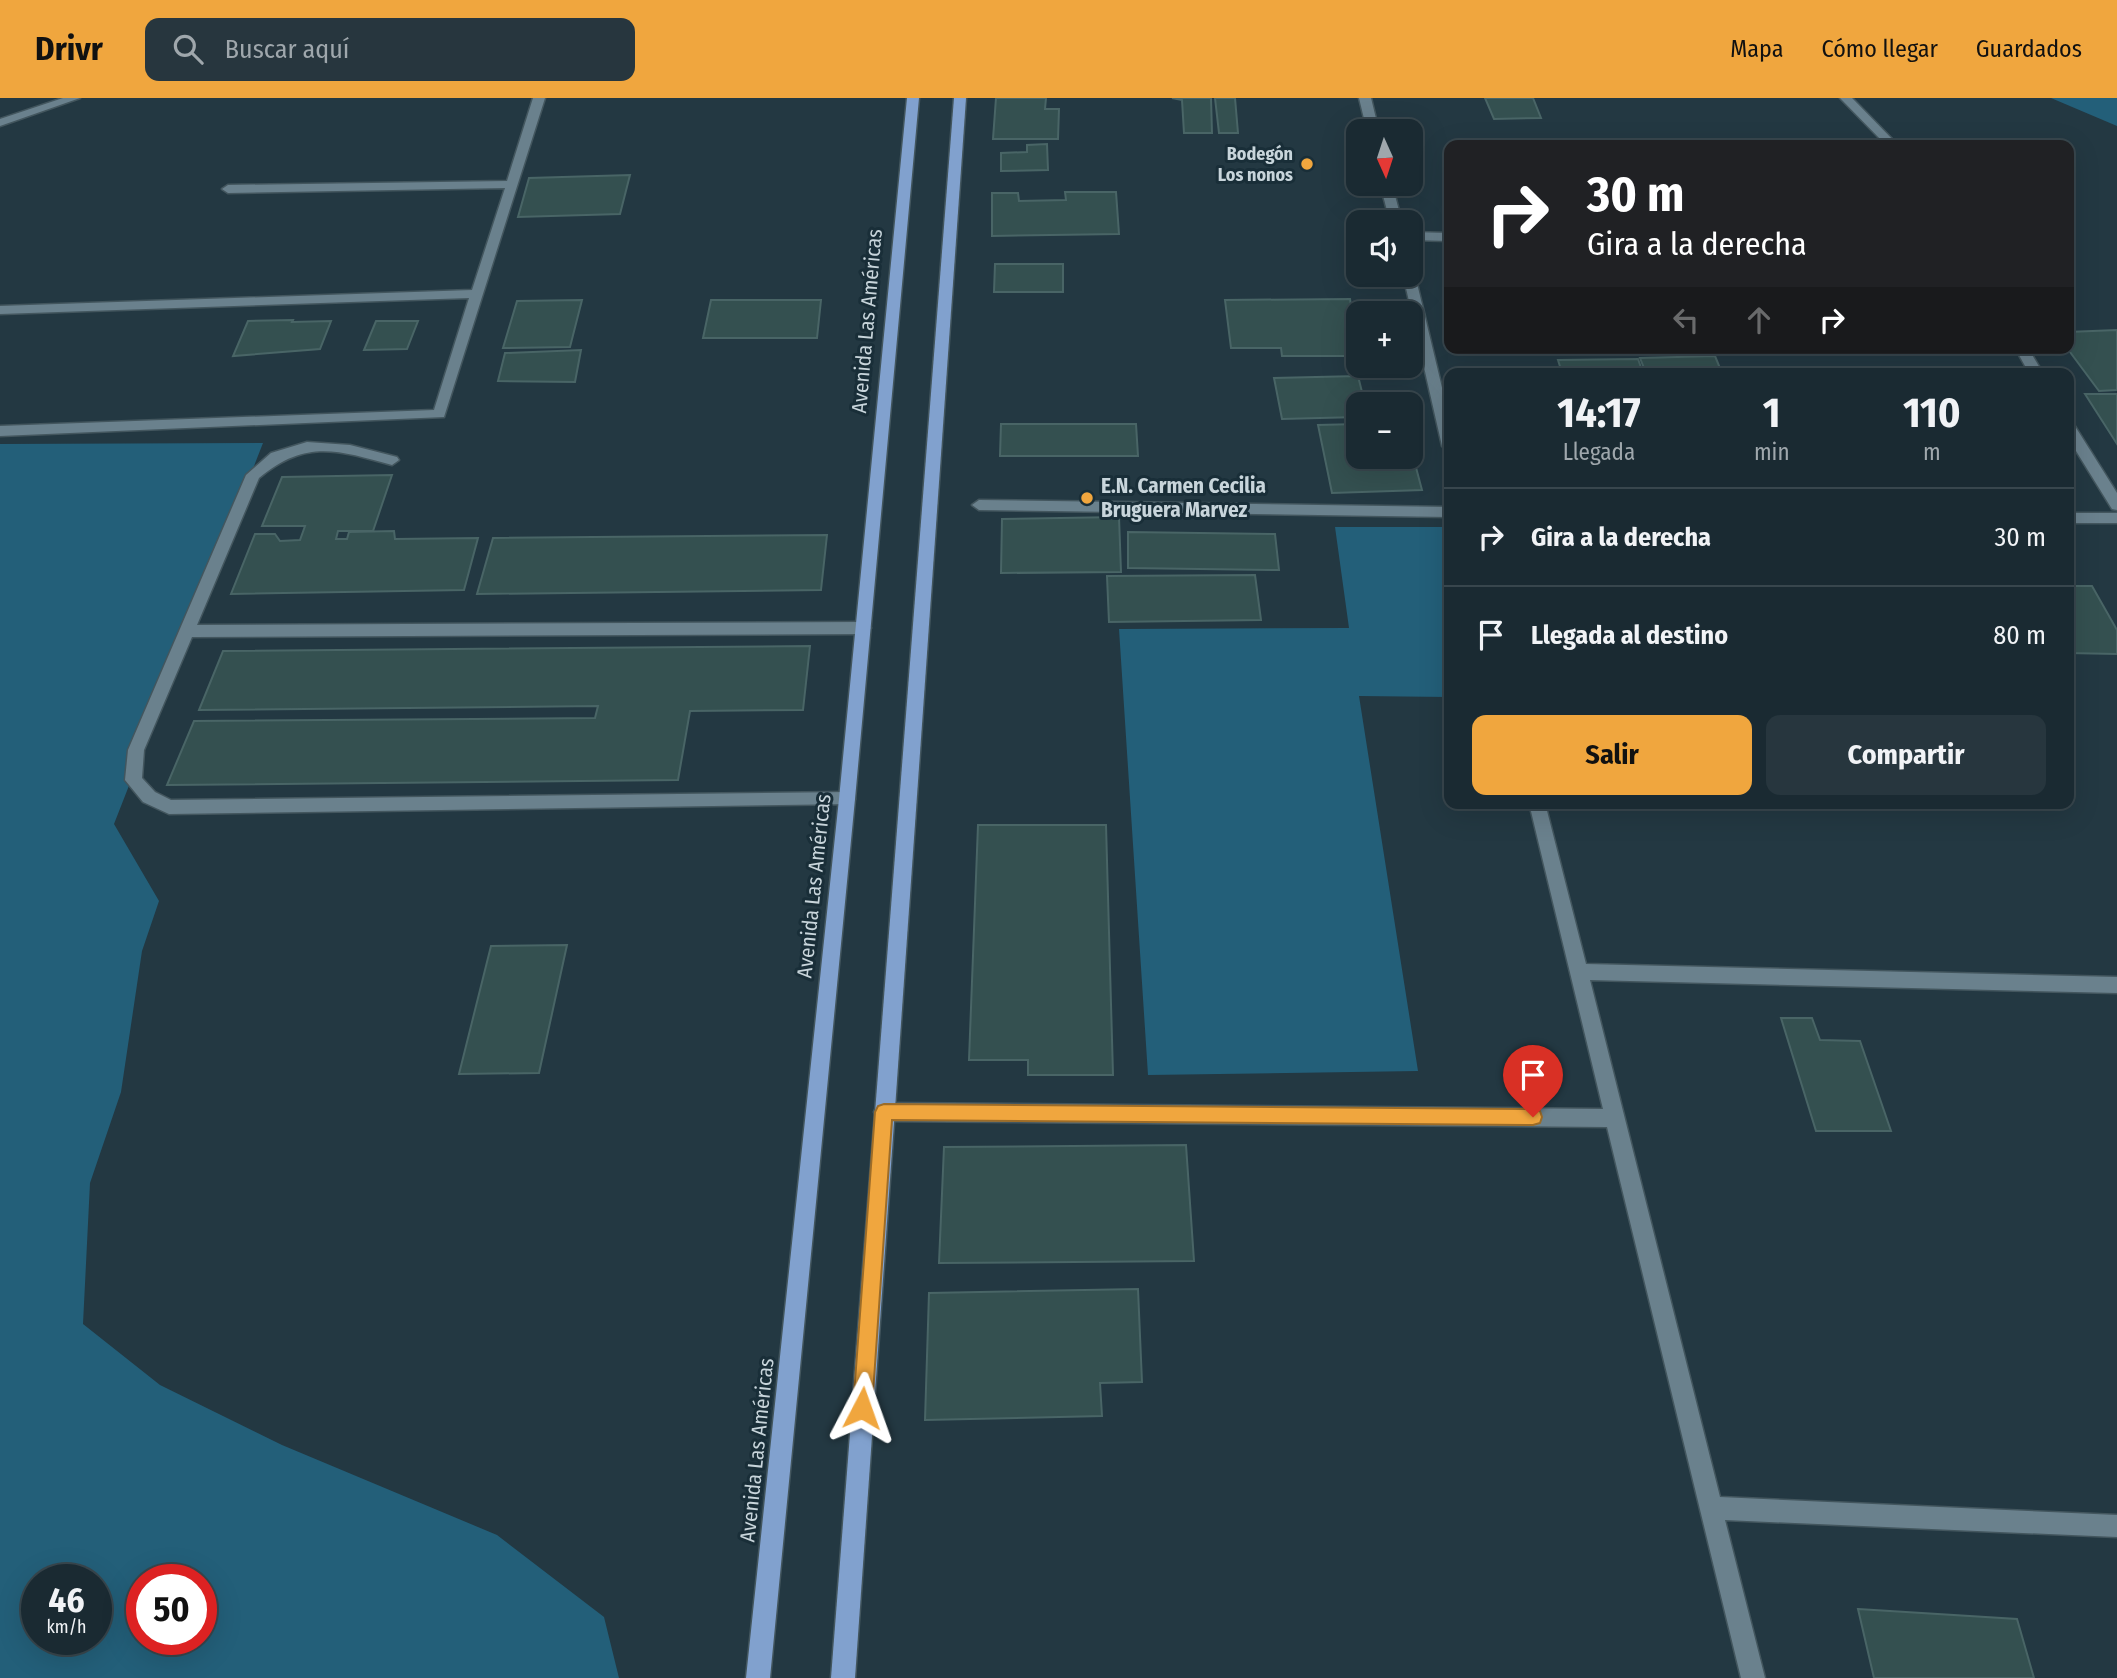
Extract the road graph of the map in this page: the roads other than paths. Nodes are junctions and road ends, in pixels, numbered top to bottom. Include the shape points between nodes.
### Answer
1 (74, 98) edge
2 (539, 98) edge
3 (913, 98) edge
4 (960, 98) edge
5 (1365, 98) edge
6 (1846, 98) edge
7 (1370, 119) edge
8 (0, 123) edge
9 (1887, 140) edge
10 (512, 184) junction
11 (228, 189) dead end
12 (1423, 236) edge
13 (1444, 236) edge
14 (1412, 287) edge
15 (477, 294) junction
16 (0, 310) edge
17 (1444, 425) edge
18 (0, 431) edge
19 (2074, 436) edge
20 (391, 460) dead end
21 (979, 505) dead end
22 (2117, 505) edge
23 (1444, 512) edge
24 (2074, 518) edge
25 (2117, 519) edge
26 (863, 628) junction
27 (187, 631) junction
28 (847, 799) junction
29 (1538, 809) edge
30 (1579, 972) junction
31 (2117, 985) edge
32 (884, 1112) junction
33 (1615, 1118) junction
34 (1711, 1508) junction
35 (2117, 1526) edge
36 (758, 1678) edge
37 (843, 1678) edge
38 (1753, 1678) edge

1 - 8 street
2 - 10 street
3 - 26 main road, Avenida Las Américas
4 - 32 main road
5 - 7 street
6 - 9 street
10 - 11 street
10 - 15 street
12 - 13 street
14 - 17 street
15 - 16 street
15 - 18 street via 439,414
19 - 22 street
20 - 27 street via 346,447 311,447 279,455 253,475
21 - 23 street
24 - 25 street
26 - 27 street
26 - 28 main road, Avenida Las Américas
27 - 28 street via 136,750 133,780 149,797 169,807
28 - 36 main road, Avenida Las Américas
29 - 30 street
30 - 31 street
30 - 33 street
32 - 33 street
32 - 37 main road
33 - 34 street
34 - 35 street
34 - 38 street

